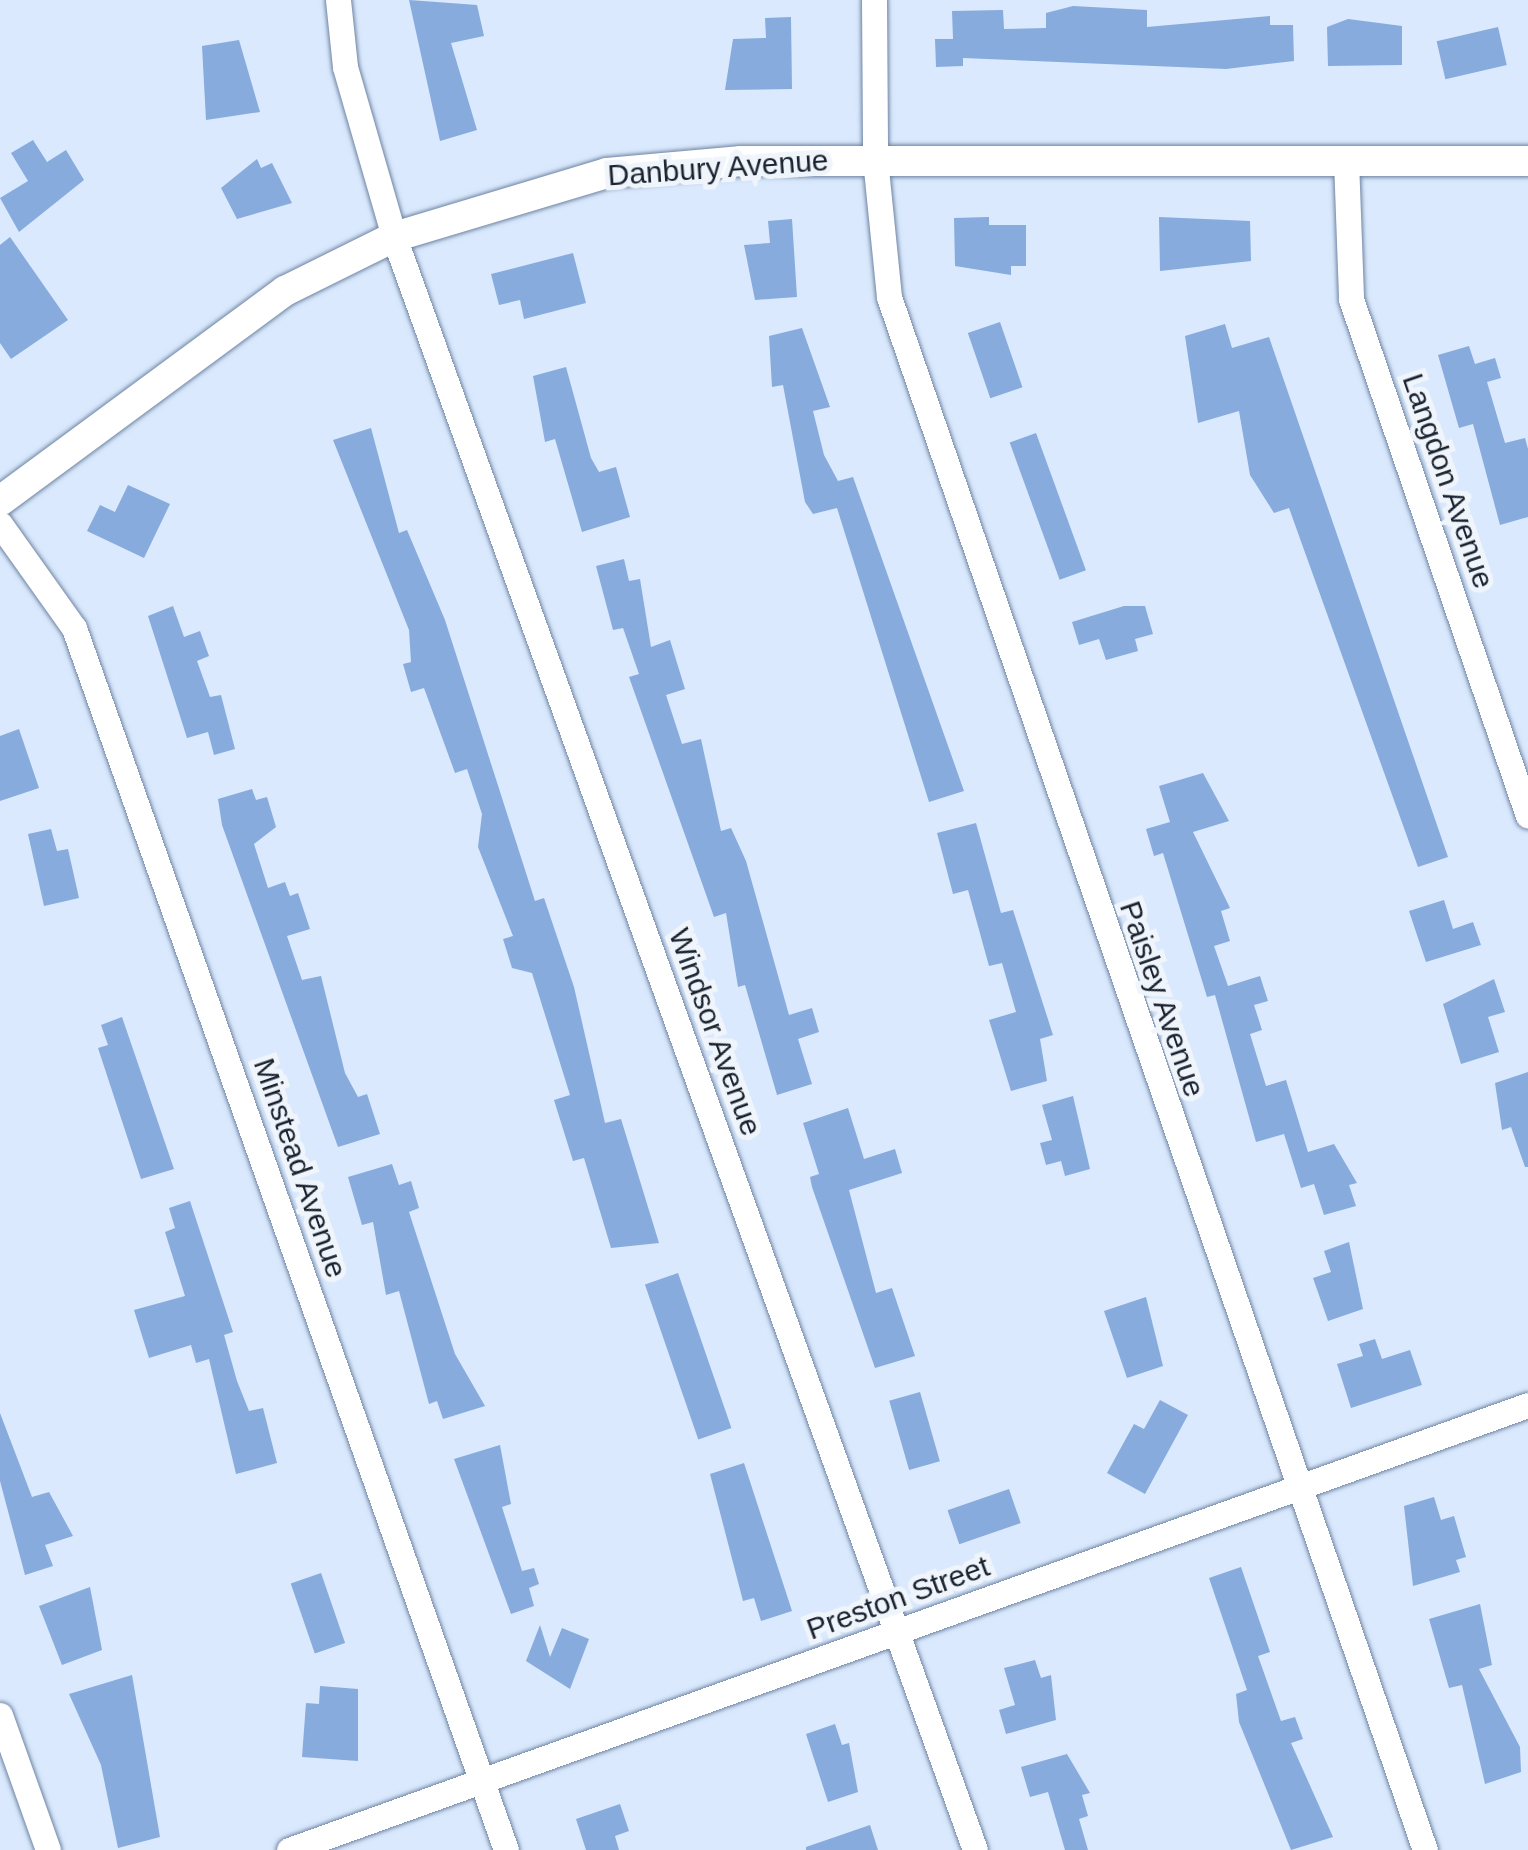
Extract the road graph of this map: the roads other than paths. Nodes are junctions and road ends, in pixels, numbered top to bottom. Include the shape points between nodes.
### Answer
1 (338, 0) edge
2 (874, 0) edge
3 (874, 159) junction
4 (1346, 160) junction
5 (1528, 161) edge
6 (394, 237) junction
7 (0, 501) edge
8 (0, 524) edge
9 (1528, 816) edge
10 (1528, 1405) edge
11 (1295, 1490) junction
12 (898, 1632) junction
13 (0, 1716) edge
14 (482, 1782) junction
15 (48, 1850) edge
16 (289, 1850) edge
17 (506, 1850) edge
18 (976, 1850) edge
19 (1425, 1850) edge

1 - 6 street, Windsor Avenue via 345,67
2 - 3 street, Paisley Avenue
3 - 4 street, Danbury Avenue
3 - 6 street, Danbury Avenue via 607,173
3 - 11 street, Paisley Avenue via 889,297
4 - 5 street, Danbury Avenue
4 - 9 street, Langdon Avenue via 1352,300
6 - 7 street, Danbury Avenue via 194,350
6 - 12 street, Windsor Avenue
8 - 14 street, Minstead Avenue via 74,628
10 - 11 street, Preston Street
11 - 12 street, Preston Street
11 - 19 street, Paisley Avenue
12 - 14 street, Preston Street
12 - 18 street, Windsor Avenue
13 - 15 street
14 - 16 street, Preston Street
14 - 17 street, Minstead Avenue

